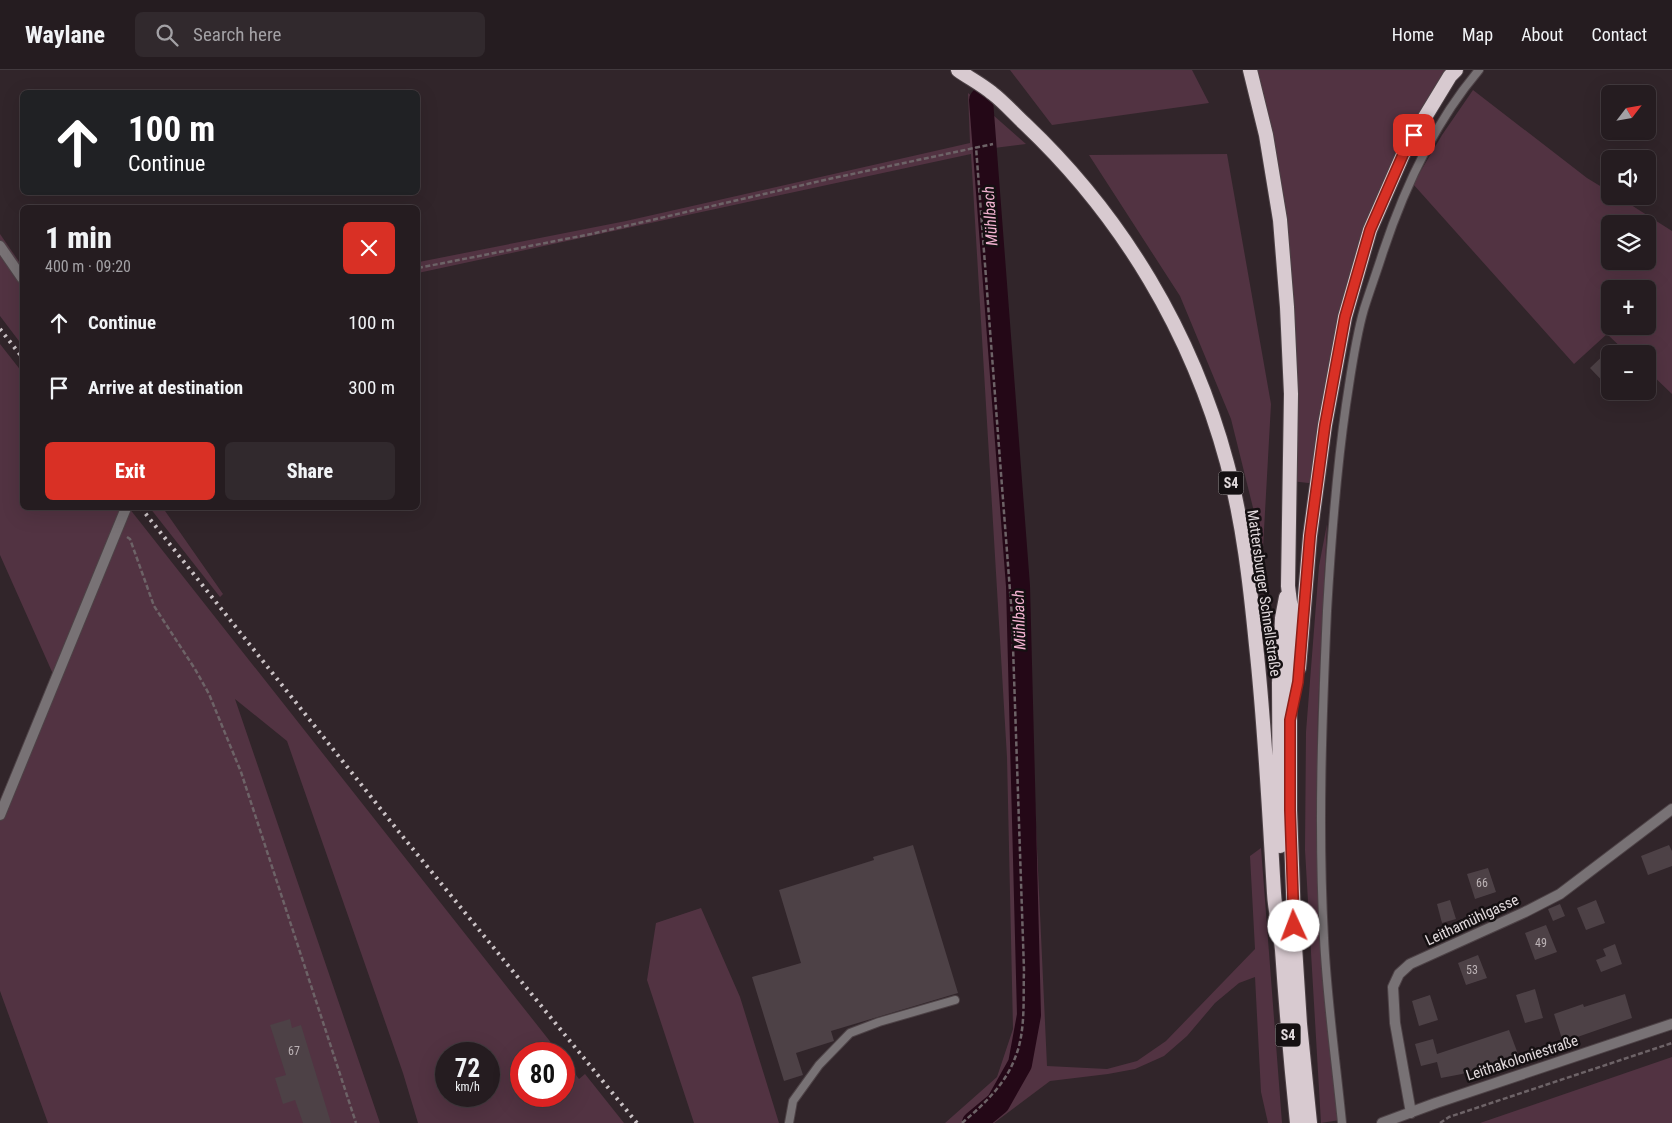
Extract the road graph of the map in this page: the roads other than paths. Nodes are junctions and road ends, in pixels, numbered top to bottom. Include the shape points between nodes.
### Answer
1 (1250, 70) edge
2 (1456, 70) edge
3 (1480, 70) edge
4 (963, 73) edge
5 (0, 246) edge
6 (20, 275) edge
7 (125, 510) edge
8 (1288, 586) junction
9 (1290, 720) junction
10 (1672, 809) edge
11 (0, 815) edge
12 (1282, 946) junction
13 (955, 1000) dead end
14 (1672, 1024) edge
15 (1411, 1113) junction
16 (1305, 1122) edge
17 (789, 1123) edge
18 (1342, 1123) edge
19 (1382, 1123) edge

1 - 8 highway, Mattersburger Schnellstraße / S4 via 1266,135 1280,220 1288,307 1291,394
2 - 9 highway via 1401,159 1370,230 1345,317 1322,445 1310,536 1298,682
3 - 18 lane via 1436,130 1412,174 1394,220 1364,310 1352,365 1340,450 1331,544 1320,833 1324,941
4 - 12 highway, Mattersburger Schnellstraße / S4 via 992,92 1042,140 1110,219 1161,298 1201,383 1230,474 1246,556 1261,692 1274,900
5 - 6 street
7 - 11 street
8 - 9 highway, Mattersburger Schnellstraße / S4 via 1292,618
8 - 12 highway via 1282,618 1280,684
9 - 16 highway, Mattersburger Schnellstraße / S4 via 1295,946
10 - 15 street, Leithamühlgasse via 1560,894 1410,964 1398,974 1392,986 1395,1023
12 - 16 highway, Mattersburger Schnellstraße / S4 via 1287,1027
13 - 17 lane via 850,1033 819,1065 793,1101
14 - 15 street, Leithakoloniestraße
15 - 19 street, Leithakoloniestraße

